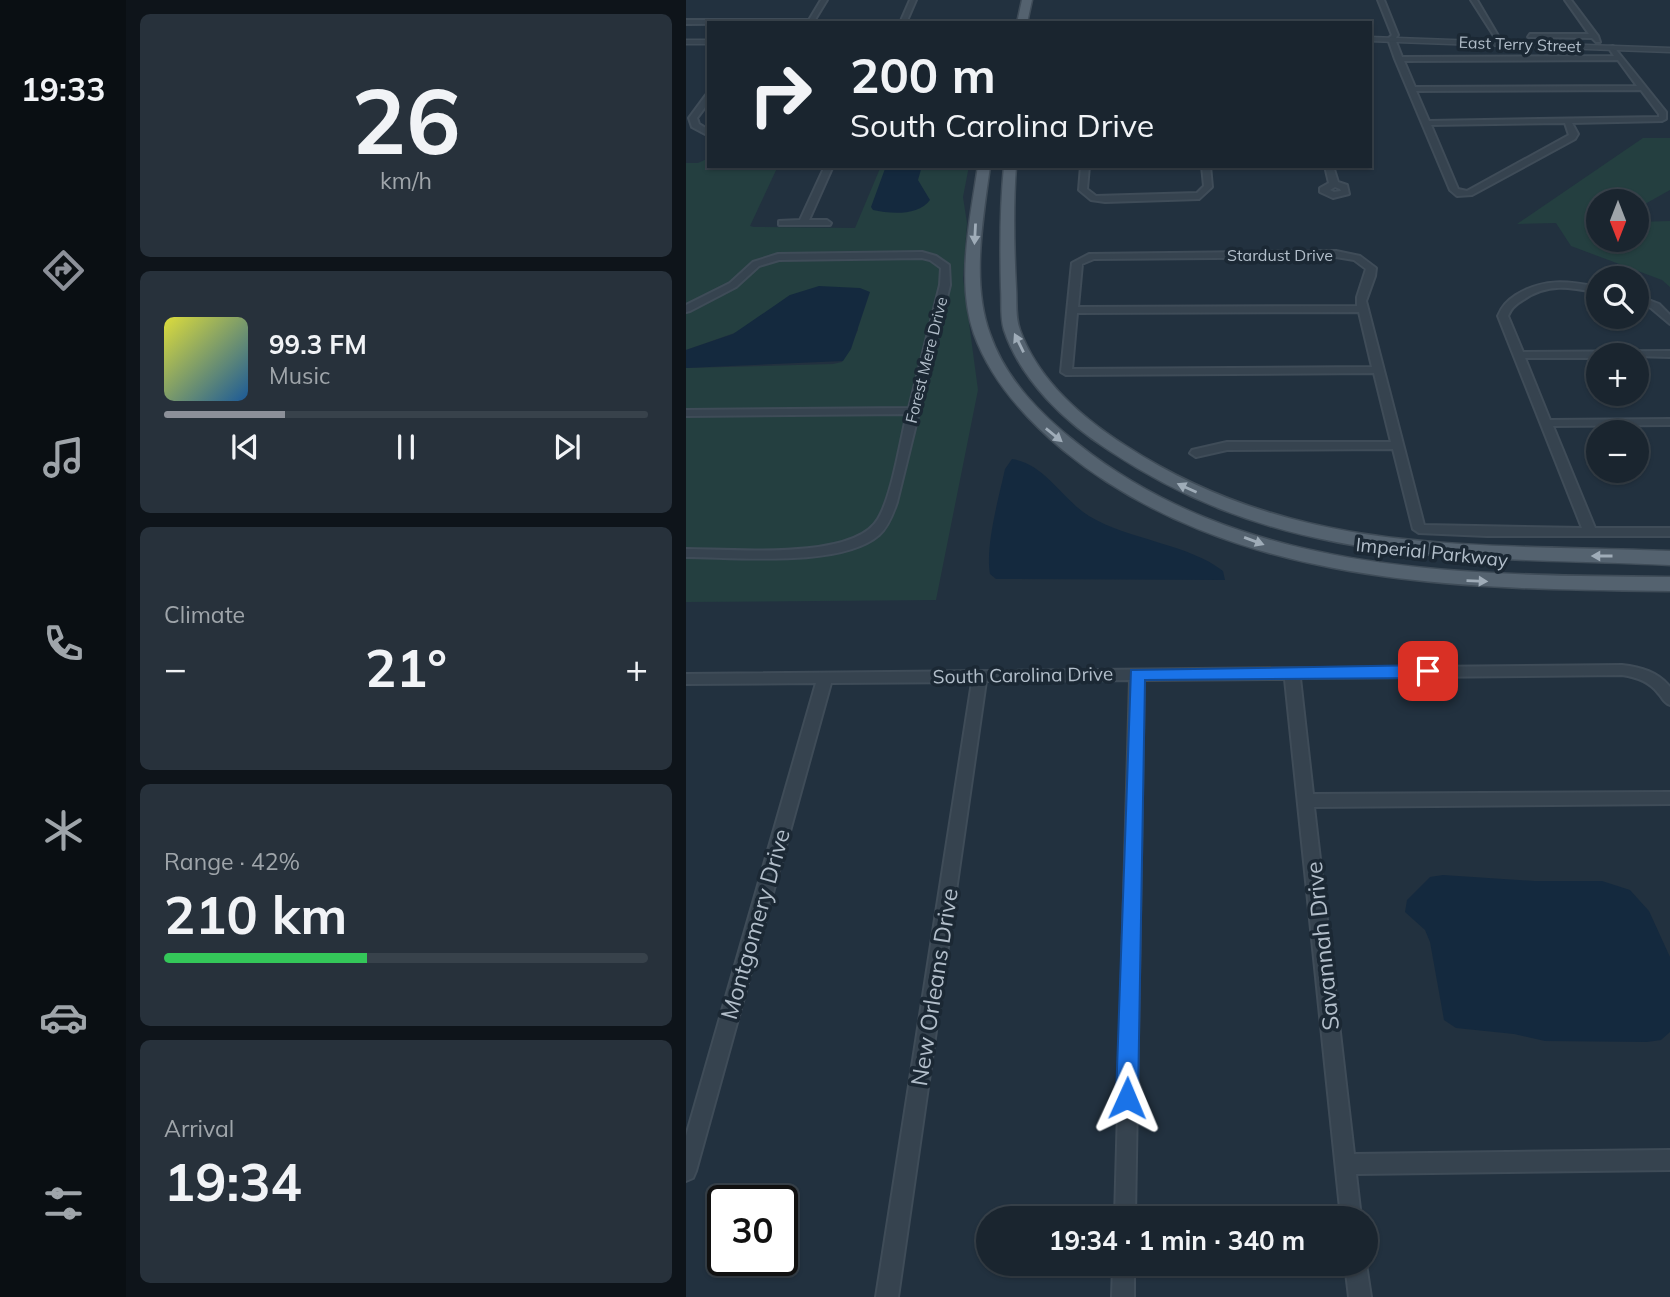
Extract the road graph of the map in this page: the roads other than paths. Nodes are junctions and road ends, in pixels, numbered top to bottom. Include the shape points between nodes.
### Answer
1 (824, 0) edge
2 (914, 0) edge
3 (1027, 0) edge
4 (1381, 0) edge
5 (1474, 0) edge
6 (1567, 0) edge
7 (811, 21) edge
8 (904, 21) edge
9 (1022, 21) edge
10 (686, 22) edge
11 (707, 22) edge
12 (1530, 36) dead end
13 (1372, 37) edge
14 (1393, 37) junction
15 (1498, 38) junction
16 (1597, 39) junction
17 (686, 42) edge
18 (707, 42) edge
19 (1611, 47) junction
20 (1670, 48) edge
21 (1619, 58) junction
22 (1399, 59) junction
23 (1642, 88) junction
24 (1412, 89) junction
25 (707, 100) edge
26 (1426, 122) junction
27 (1568, 122) junction
28 (707, 133) edge
29 (828, 168) edge
30 (984, 168) edge
31 (1010, 168) edge
32 (1085, 168) edge
33 (1206, 168) edge
34 (1330, 168) edge
35 (1458, 179) junction
36 (1488, 182) junction
37 (1334, 184) dead end
38 (782, 223) dead end
39 (803, 223) junction
40 (827, 223) dead end
41 (1586, 288) edge
42 (1649, 303) edge
43 (686, 309) edge
44 (1363, 309) junction
45 (1072, 310) junction
46 (1670, 321) edge
47 (1670, 354) edge
48 (1519, 355) junction
49 (1378, 370) junction
50 (914, 411) junction
51 (686, 413) edge
52 (1670, 422) edge
53 (1546, 423) junction
54 (1396, 445) junction
55 (1196, 453) dead end
56 (1590, 532) junction
57 (1670, 532) edge
58 (686, 552) edge
59 (1670, 558) edge
60 (1670, 584) edge
61 (1137, 674) junction
62 (1292, 674) junction
63 (980, 676) junction
64 (825, 677) junction
65 (686, 679) edge
66 (1670, 699) edge
67 (1670, 798) edge
68 (1307, 801) junction
69 (1670, 1160) edge
70 (1346, 1164) junction
71 (686, 1171) edge
72 (1125, 1206) edge
73 (1350, 1206) edge
74 (1124, 1276) edge
75 (1357, 1276) edge
76 (887, 1297) edge
77 (1123, 1297) edge
78 (1360, 1297) edge

1 - 7 street
2 - 8 street
3 - 9 main road
4 - 14 street
5 - 15 street
6 - 16 street
10 - 11 street
12 - 16 street
13 - 14 street, East Terry Street
14 - 15 street
14 - 19 street, East Terry Street
14 - 22 street
15 - 16 street
16 - 20 street
17 - 18 street
19 - 20 street, East Terry Street
19 - 21 street
21 - 22 street
21 - 23 street
22 - 24 street
23 - 24 street
23 - 27 street via 1662,119
24 - 26 street
25 - 28 street via 693,118
26 - 27 street
26 - 35 street
27 - 36 street via 1572,137
29 - 39 street
30 -> 60 main road, Imperial Parkway via 974,231 981,332 998,373 1036,421 1096,469 1194,519 1268,546 1366,569 1468,580
59 -> 31 main road, Imperial Parkway via 1450,552 1372,544 1271,520 1185,488 1122,452 1069,414 1029,364 1011,327 1006,232
32 - 33 street via 1086,194 1136,199 1199,195 1208,187
34 - 37 street
35 - 36 street
35 - 36 street via 1454,190 1460,194
38 - 39 street
39 - 40 street
41 - 48 street via 1538,284 1509,304 1503,316
42 - 46 street
43 - 50 street, Forest Mere Drive via 733,285 756,264 778,257 910,254 933,258 946,267 947,274
44 - 45 street
44 - 45 street, Stardust Drive via 1362,295 1371,268 1346,256 1082,258 1077,263
44 - 49 street, Stardust Drive
45 - 49 street via 1066,372
47 - 48 street
48 - 53 street
49 - 54 street, Stardust Drive
50 - 51 street
50 - 58 street, Forest Mere Drive via 891,502 881,526 870,536 824,551
52 - 53 street
53 - 56 street
54 - 55 street via 1227,446
54 - 56 street, Stardust Drive via 1419,529
56 - 57 street
61 - 62 street, South Carolina Drive
61 - 63 street, South Carolina Drive
61 - 72 street
62 - 66 street, South Carolina Drive via 1622,670 1652,677
62 - 68 street, Savannah Drive
63 - 64 street, South Carolina Drive
63 - 76 street, New Orleans Drive
64 - 65 street, South Carolina Drive
64 - 71 street, Montgomery Drive
67 - 68 street
68 - 70 street, Savannah Drive
69 - 70 street
70 - 73 street, Savannah Drive
74 - 77 street
75 - 78 street

